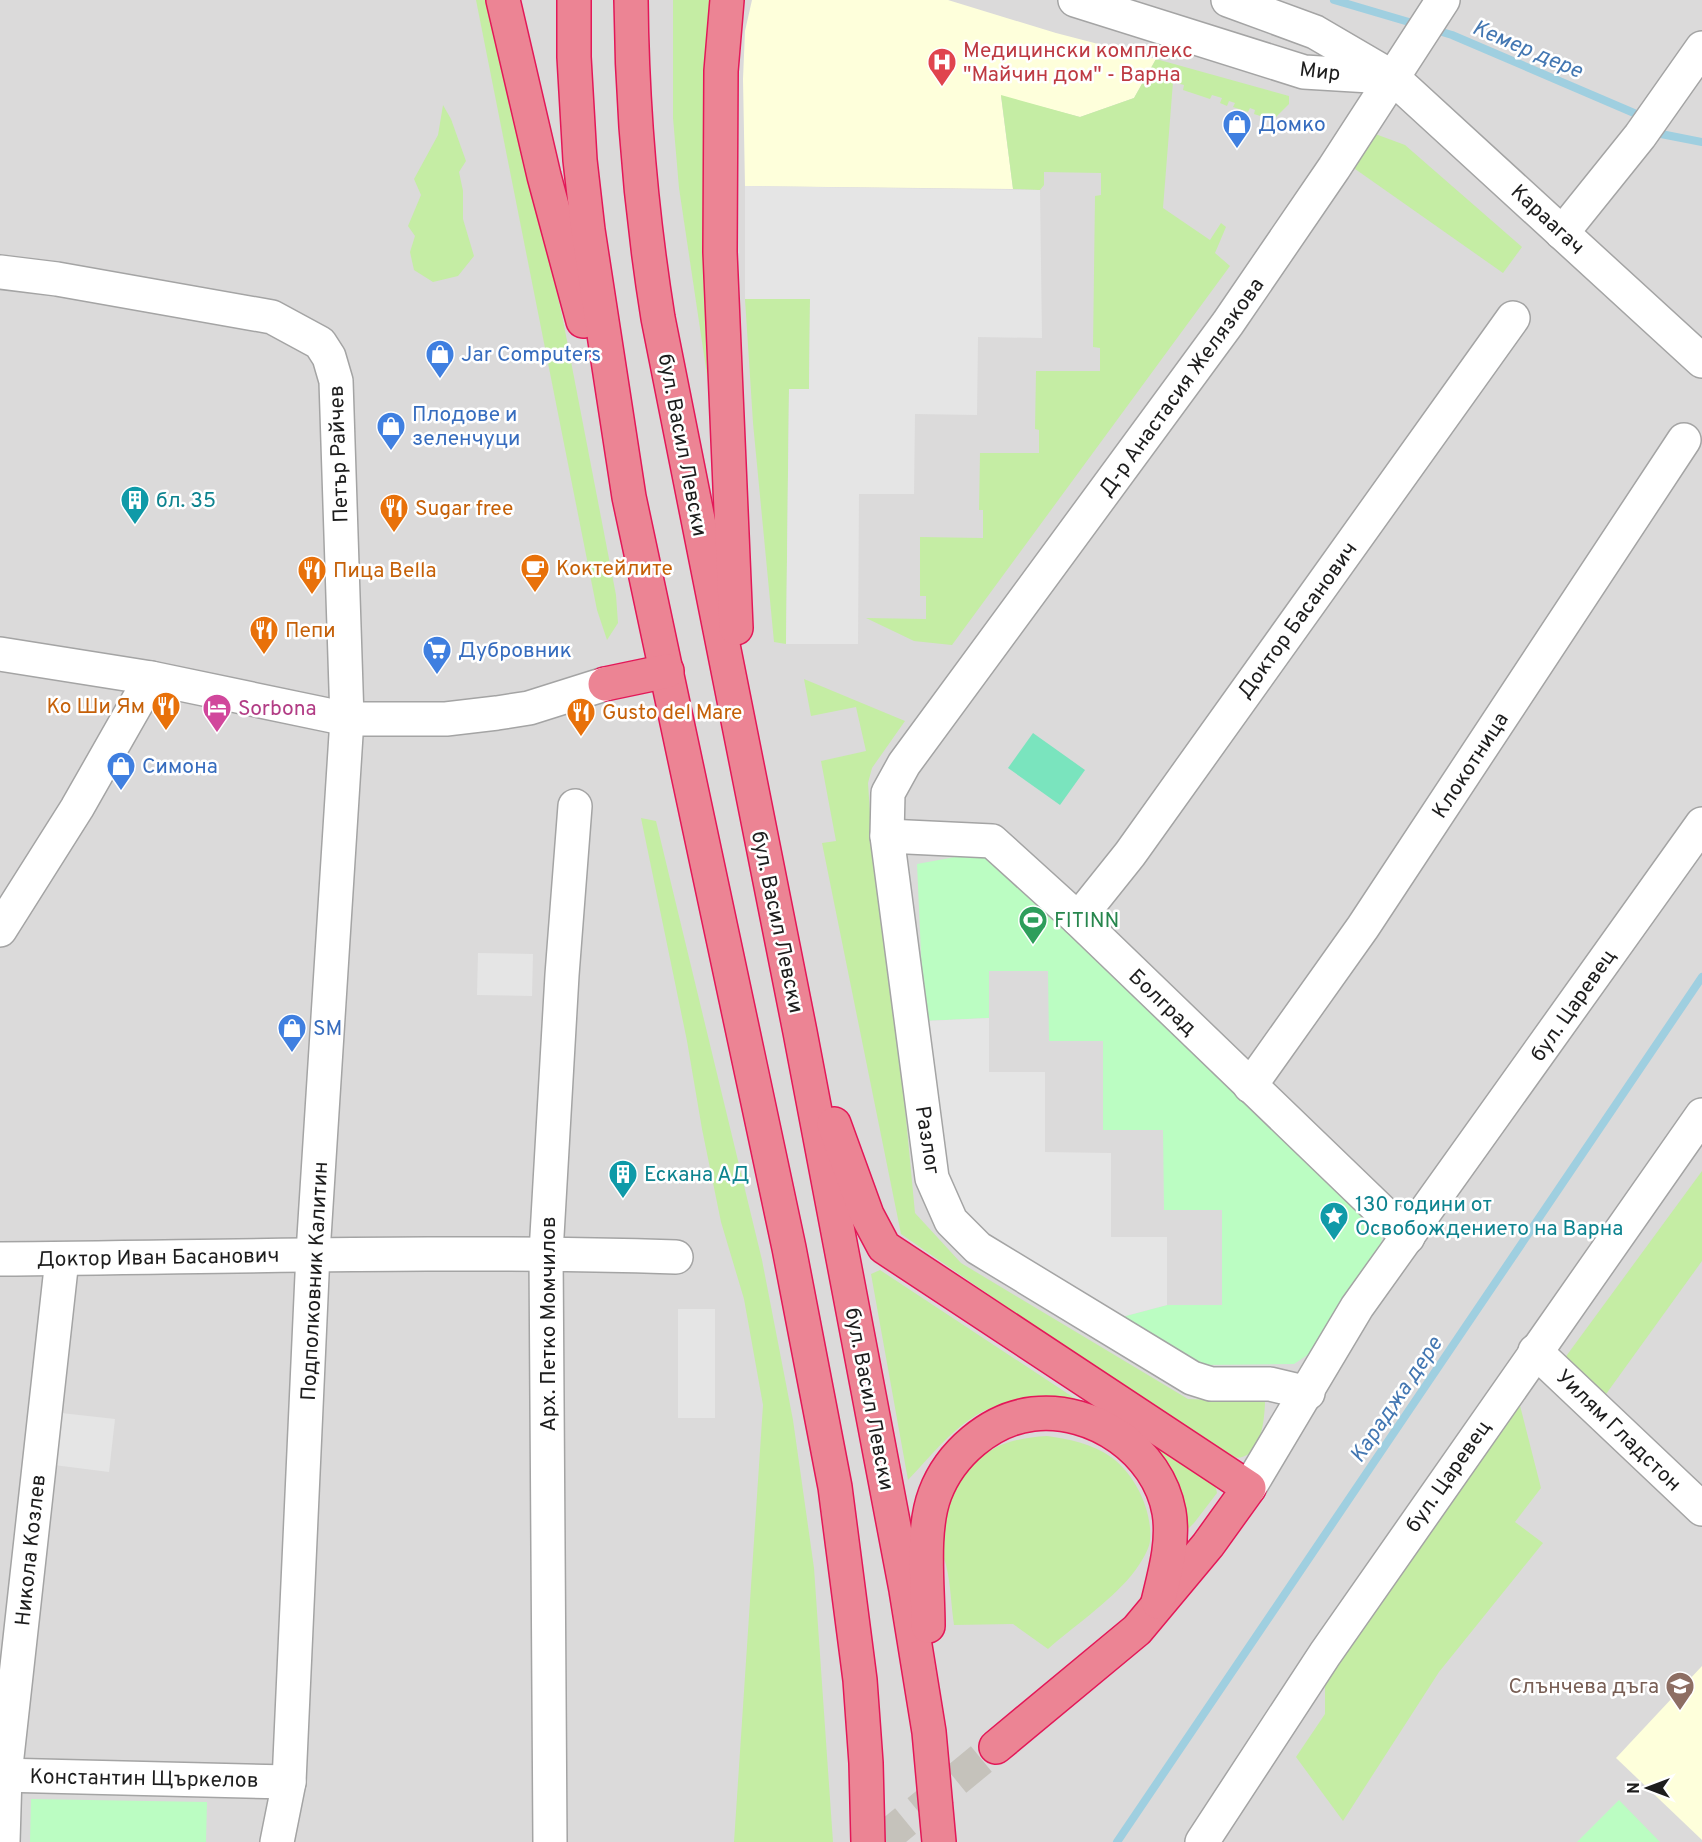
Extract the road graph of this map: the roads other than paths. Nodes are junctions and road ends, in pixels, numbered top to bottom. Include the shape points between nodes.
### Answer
1 (503, 0) edge
2 (574, 0) edge
3 (631, 0) edge
4 (727, 0) edge
5 (1075, 0) edge
6 (1228, 0) edge
7 (1443, 0) edge
8 (1702, 48) edge
9 (1392, 77) junction
10 (1562, 233) junction
11 (0, 273) edge
12 (1513, 318) dead end
13 (1702, 361) edge
14 (1684, 440) dead end
15 (629, 497) junction
16 (0, 654) edge
17 (667, 671) junction
18 (151, 678) junction
19 (605, 684) joint
20 (347, 719) junction
21 (741, 739) junction
22 (904, 764) joint
23 (575, 806) dead end
24 (1702, 824) edge
25 (887, 836) junction
26 (1078, 920) junction
27 (2, 923) edge
28 (800, 1032) junction
29 (1250, 1086) junction
30 (1702, 1116) edge
31 (1408, 1237) junction
32 (314, 1253) junction
33 (546, 1253) junction
34 (676, 1257) dead end
35 (0, 1259) edge
36 (62, 1259) junction
37 (1536, 1351) junction
38 (1308, 1393) junction
39 (1249, 1488) junction
40 (1702, 1509) edge
41 (1157, 1609) junction
42 (929, 1732) junction
43 (996, 1747) tunnel mouth
44 (2, 1775) edge
45 (289, 1782) junction
46 (3, 1842) edge
47 (277, 1842) edge
48 (550, 1842) edge
49 (868, 1842) edge
50 (939, 1842) edge
51 (1202, 1842) edge

1 - 15 highway via 544,176
2 - 15 highway via 580,160
3 - 21 highway, бул. Васил Левски via 633,111 646,242
4 - 21 highway via 721,71 720,252
5 - 9 street, Мир via 1304,72
6 - 9 street, Мир via 1315,32
7 - 9 street, Д-р Анастасия Желязкова
8 - 10 street via 1646,128
9 - 10 street, Караагач
9 - 22 street, Д-р Анастасия Желязкова via 1215,342
10 - 13 street, Караагач
11 - 20 street, Петър Райчев via 272,316 320,343 336,381
12 - 26 street, Доктор Басанович via 1137,844
14 - 29 street, Клокотница via 1363,927
15 - 17 highway
16 - 18 street
17 - 19 highway
17 - 49 highway via 789,1248 835,1487 860,1680
18 - 20 street
18 - 27 street via 77,808
19 - 20 street via 529,708 496,713 435,720
20 - 32 street, Подполковник Калитин
21 - 28 highway, бул. Васил Левски
22 - 25 street, Разлог via 888,794
23 - 33 street, Арх. Петко Момчилов
24 - 31 street, бул. Царевец
25 - 26 street, Болград via 992,841
25 - 38 street, Разлог via 932,1178 951,1221 978,1248 1192,1378 1211,1384 1270,1384
26 - 29 street, Болград
28 - 39 highway via 867,1215 884,1247
28 - 42 highway, бул. Васил Левски via 906,1590
29 - 31 street, Болград
30 - 37 street, бул. Царевец
31 - 38 street, бул. Царевец via 1357,1307
32 - 33 street, Доктор Иван Басанович
32 - 36 street, Доктор Иван Басанович
32 - 45 street, Подполковник Калитин
33 - 34 street, Доктор Иван Басанович
33 - 48 street, Арх. Петко Момчилов
35 - 36 street, Доктор Иван Басанович
36 - 44 street, Никола Козлев
37 - 40 street, Уилям Гладстон
37 - 51 street, бул. Царевец via 1325,1653
38 - 39 street, бул. Царевец
39 - 41 highway
41 - 42 highway via 1169,1554 1169,1513 1163,1492 1140,1453 1125,1440 1082,1419 1053,1414 1022,1417 990,1429 956,1459 931,1507
41 - 43 highway
42 - 50 highway, бул. Васил Левски
44 - 45 street, Константин Щъркелов
44 - 46 street, Никола Козлев
45 - 47 street, Подполковник Калитин

